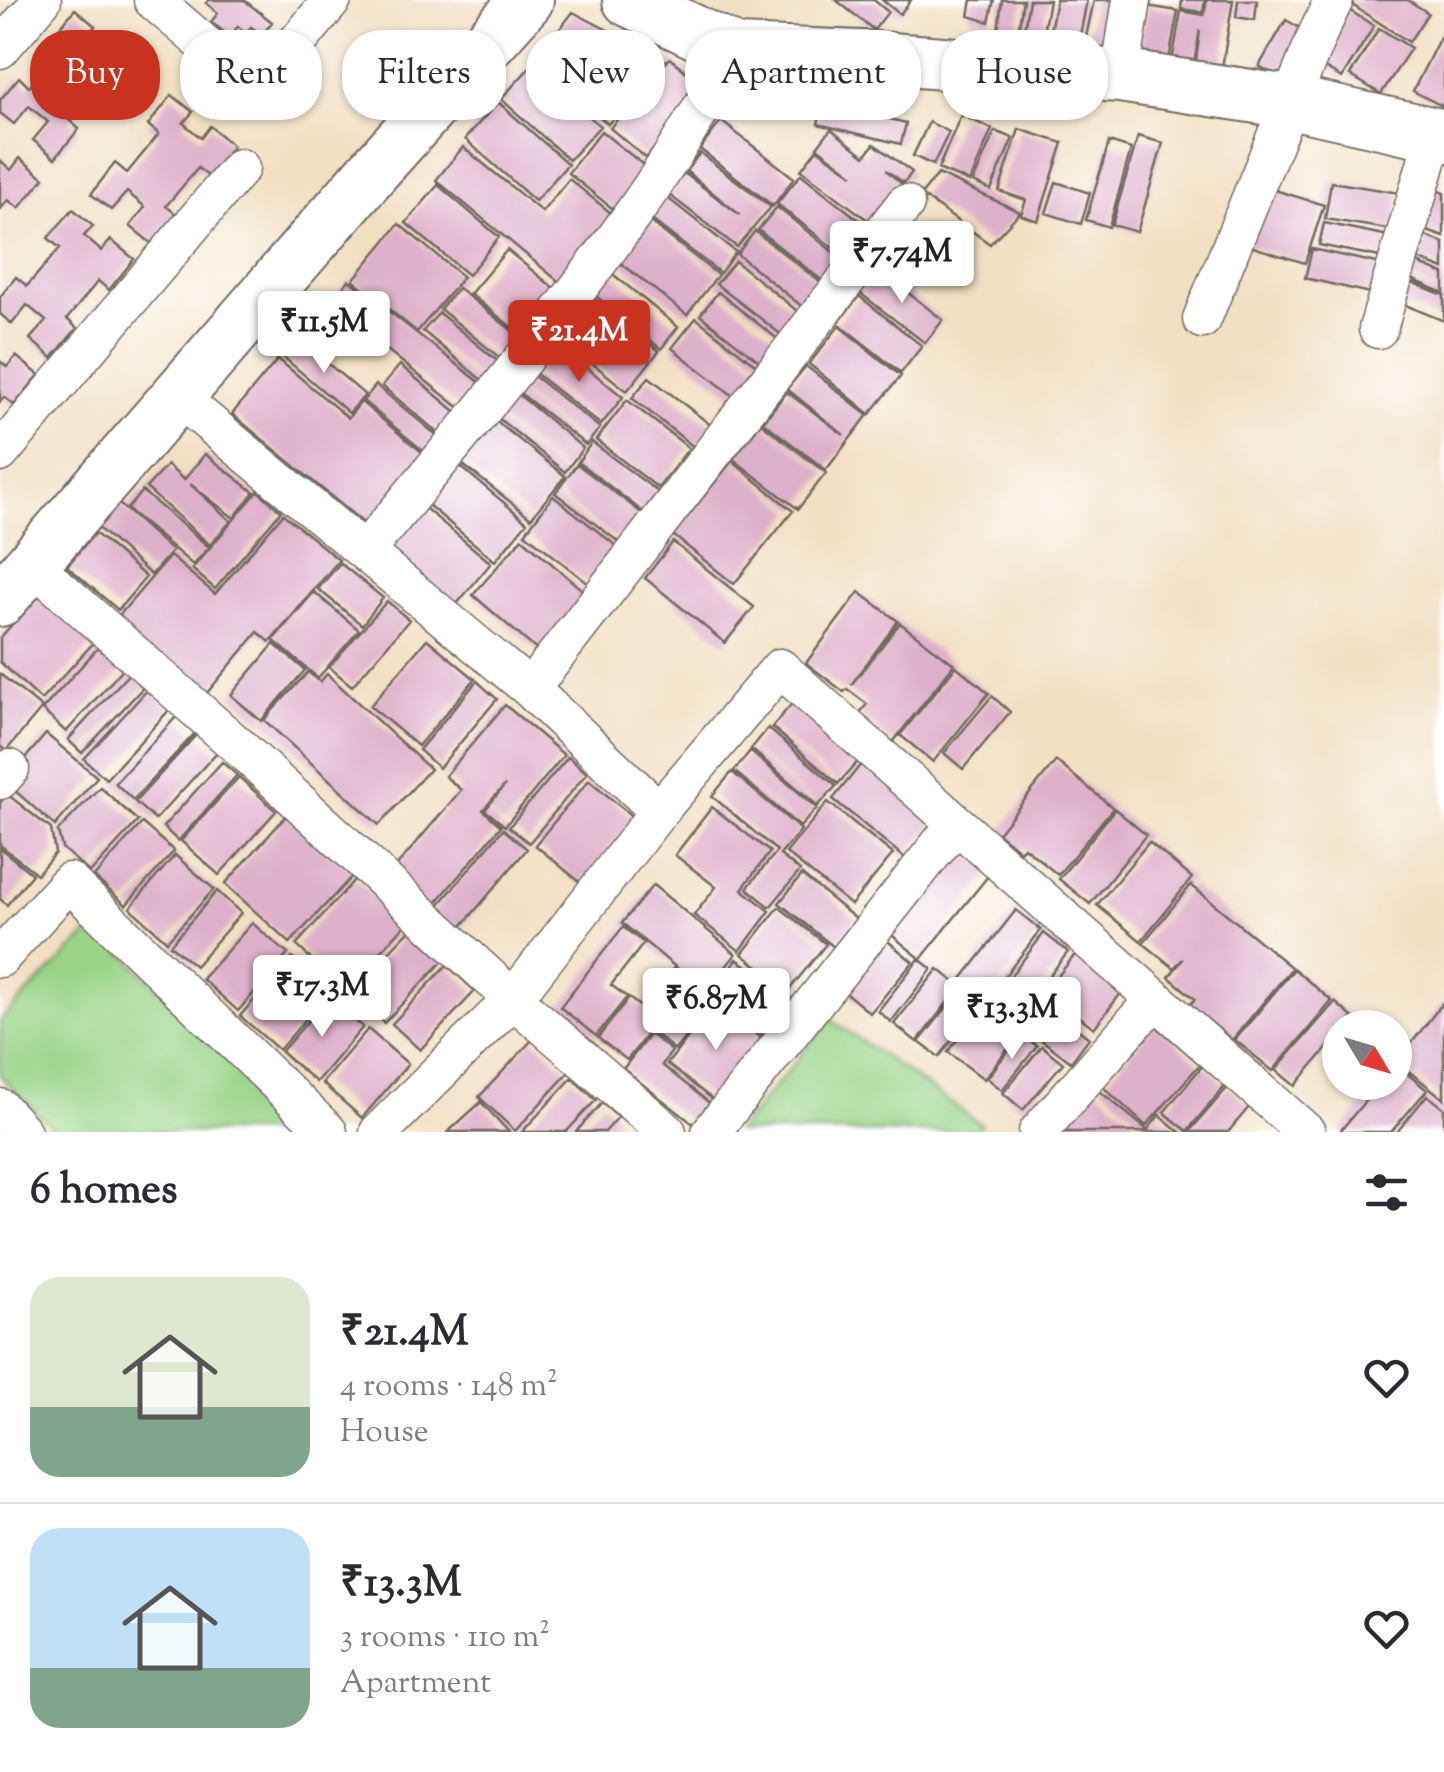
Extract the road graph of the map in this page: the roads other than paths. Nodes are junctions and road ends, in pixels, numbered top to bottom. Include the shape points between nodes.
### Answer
1 (42, 0) edge
2 (152, 0) edge
3 (332, 0) edge
4 (528, 0) edge
5 (629, 0) edge
6 (1132, 0) edge
7 (1334, 0) edge
8 (691, 30) edge
9 (0, 49) edge
10 (921, 61) edge
11 (1120, 76) junction
12 (1290, 102) junction
13 (695, 120) edge
14 (1440, 135) edge
15 (240, 168) dead end
16 (905, 204) dead end
17 (1202, 318) dead end
18 (1378, 329) dead end
19 (178, 397) junction
20 (0, 453) edge
21 (364, 551) junction
22 (16, 582) edge
23 (530, 689) junction
24 (659, 811) junction
25 (956, 824) junction
26 (0, 958) edge
27 (1155, 999) junction
28 (514, 1000) junction
29 (0, 1108) edge
30 (1286, 1126) edge
31 (22, 1132) edge
32 (328, 1132) edge
33 (379, 1132) edge
34 (667, 1132) edge
35 (711, 1132) edge
36 (1038, 1132) edge

1 - 9 street
2 - 3 street via 255,81 272,73
4 - 19 main road
5 - 8 main road
6 - 11 street
7 - 12 street
10 - 11 main road
11 - 12 main road
12 - 14 main road
12 - 17 street
13 - 21 street via 629,220 501,387
14 - 18 street
15 - 20 street
16 - 23 street
19 - 21 street
19 - 22 main road
21 - 23 street
22 - 28 street via 252,758
23 - 24 street
24 - 25 street via 780,668
24 - 28 street
25 - 27 street
25 - 35 street
26 - 32 street via 69,882
27 - 30 street
27 - 36 street
28 - 33 street
28 - 34 street
29 - 31 street

